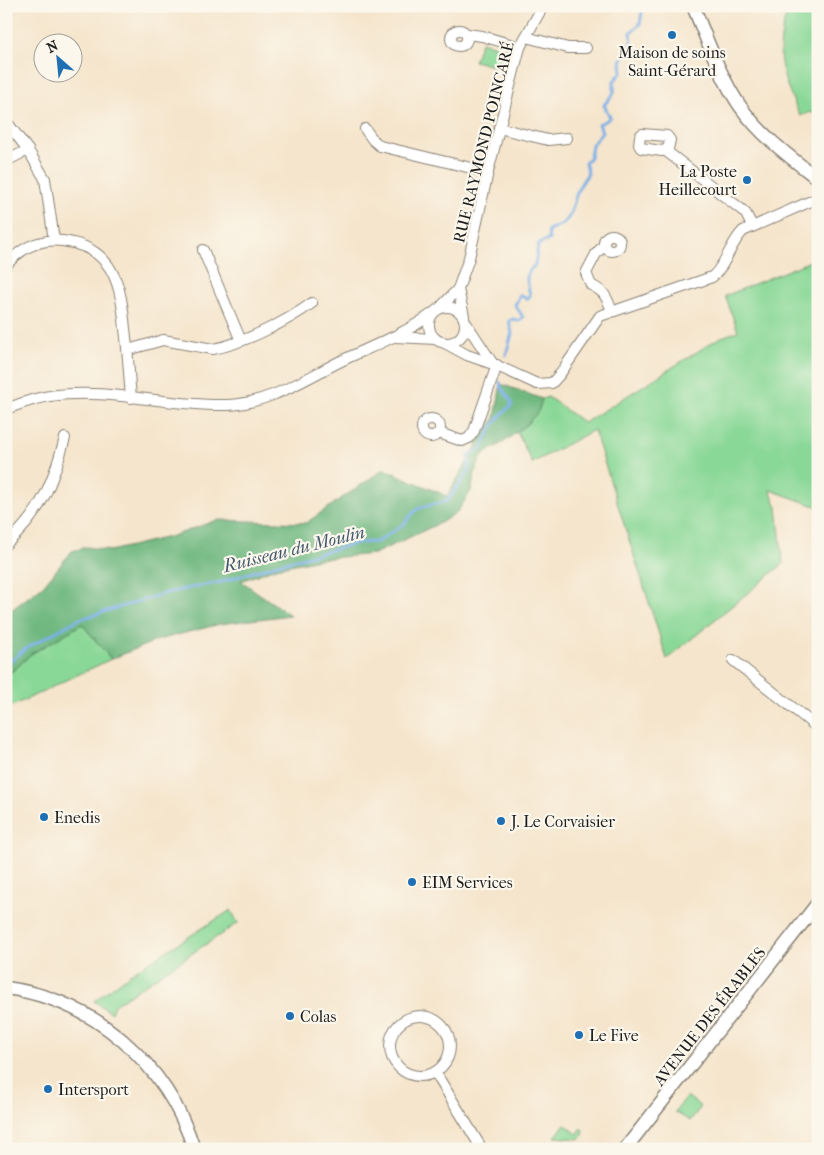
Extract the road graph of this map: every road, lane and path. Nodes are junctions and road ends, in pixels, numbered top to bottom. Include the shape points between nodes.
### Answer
1 (543, 6) edge
2 (693, 6) edge
3 (467, 34) dead end
4 (526, 37) junction
5 (520, 47) junction
6 (586, 48) dead end
7 (6, 121) edge
8 (500, 128) junction
9 (365, 129) dead end
10 (766, 134) junction
11 (567, 138) dead end
12 (28, 150) junction
13 (666, 151) dead end
14 (6, 161) edge
15 (818, 170) edge
16 (488, 172) junction
17 (818, 179) edge
18 (818, 198) edge
19 (752, 226) junction
20 (54, 240) junction
21 (604, 246) dead end
22 (203, 250) dead end
23 (6, 265) edge
24 (458, 289) junction
25 (312, 304) dead end
26 (437, 310) junction
27 (612, 311) junction
28 (465, 320) junction
29 (392, 337) junction
30 (240, 341) junction
31 (439, 341) junction
32 (128, 350) junction
33 (495, 365) junction
34 (131, 398) junction
35 (6, 410) edge
36 (439, 433) dead end
37 (65, 438) dead end
38 (6, 544) edge
39 (733, 660) dead end
40 (818, 728) edge
41 (818, 903) edge
42 (6, 988) edge
43 (435, 1072) junction
44 (194, 1149) edge
45 (482, 1149) edge
46 (626, 1149) edge

1 - 4 street, RUE RAYMOND POINCARÉ
2 - 10 street via 730,89 747,115
3 - 5 street
4 - 5 street, RUE RAYMOND POINCARÉ
4 - 6 street via 568,48
5 - 8 street, RUE RAYMOND POINCARÉ
7 - 12 street
8 - 11 street via 548,140
8 - 16 street, RUE RAYMOND POINCARÉ
9 - 16 street via 380,146
10 - 15 street
10 - 17 street via 772,143
12 - 14 street
12 - 20 street via 46,179
13 - 19 street via 742,210
16 - 24 street, RUE RAYMOND POINCARÉ
18 - 19 street
19 - 27 street via 739,235 712,277
20 - 23 street via 28,247
20 - 32 street via 86,246 110,268 120,292
21 - 27 street via 586,273 590,284 606,295
22 - 30 street
24 - 26 street, RUE RAYMOND POINCARÉ
24 - 28 street
25 - 30 street
26 - 28 street via 445,306 456,308
26 - 29 street, RUE RAYMOND POINCARÉ
26 - 31 street via 429,329
27 - 33 street via 600,316 552,383 537,384
28 - 31 street via 466,329 459,339 448,343
28 - 33 street
29 - 31 street
29 - 34 street, RUE RAYMOND POINCARÉ via 252,402 225,405
30 - 32 street via 213,349 163,340
31 - 33 street
32 - 34 street
33 - 36 street via 469,438 462,442
34 - 35 street, RUE RAYMOND POINCARÉ via 92,393 61,394 30,400
37 - 38 street via 54,479 41,504
39 - 40 street
41 - 46 street, AVENUE DES ÉRABLES
42 - 44 street via 38,994 74,1008 133,1048 168,1091 182,1115
43 - 43 street via 446,1062 450,1050 445,1029 429,1017 406,1019 396,1027 391,1037 390,1051 395,1063 412,1075 424,1076
43 - 45 street

